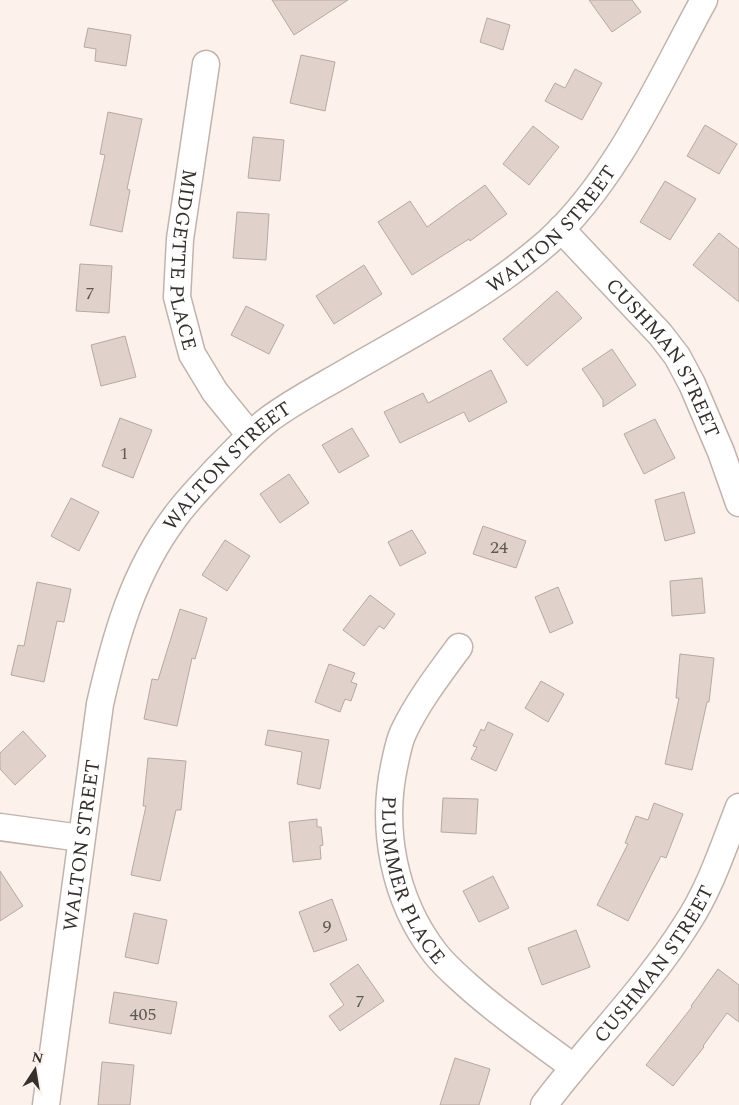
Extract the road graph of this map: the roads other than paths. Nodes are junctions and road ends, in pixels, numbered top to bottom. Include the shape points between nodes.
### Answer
1 (704, 0) edge
2 (206, 64) dead end
3 (561, 229) junction
4 (250, 435) junction
5 (739, 503) edge
6 (459, 647) dead end
7 (739, 807) edge
8 (0, 827) edge
9 (81, 838) junction
10 (573, 1066) junction
11 (46, 1105) edge
12 (544, 1105) edge

1 - 3 street, WALTON STREET via 615,160 574,217
2 - 4 street, MIDGETTE PLACE via 180,239 177,297 192,354 215,392
3 - 4 street, WALTON STREET via 517,267 472,299 302,398 268,419
3 - 5 street, CUSHMAN STREET via 677,356 721,452
4 - 9 street, WALTON STREET via 175,517 158,542 127,605 112,650 100,704
6 - 10 street, PLUMMER PLACE via 409,721 396,756 388,820 398,879 413,917 435,953 451,971
7 - 10 street, CUSHMAN STREET via 714,874 686,925 636,993
8 - 9 street
9 - 11 street, WALTON STREET
10 - 12 street, CUSHMAN STREET

